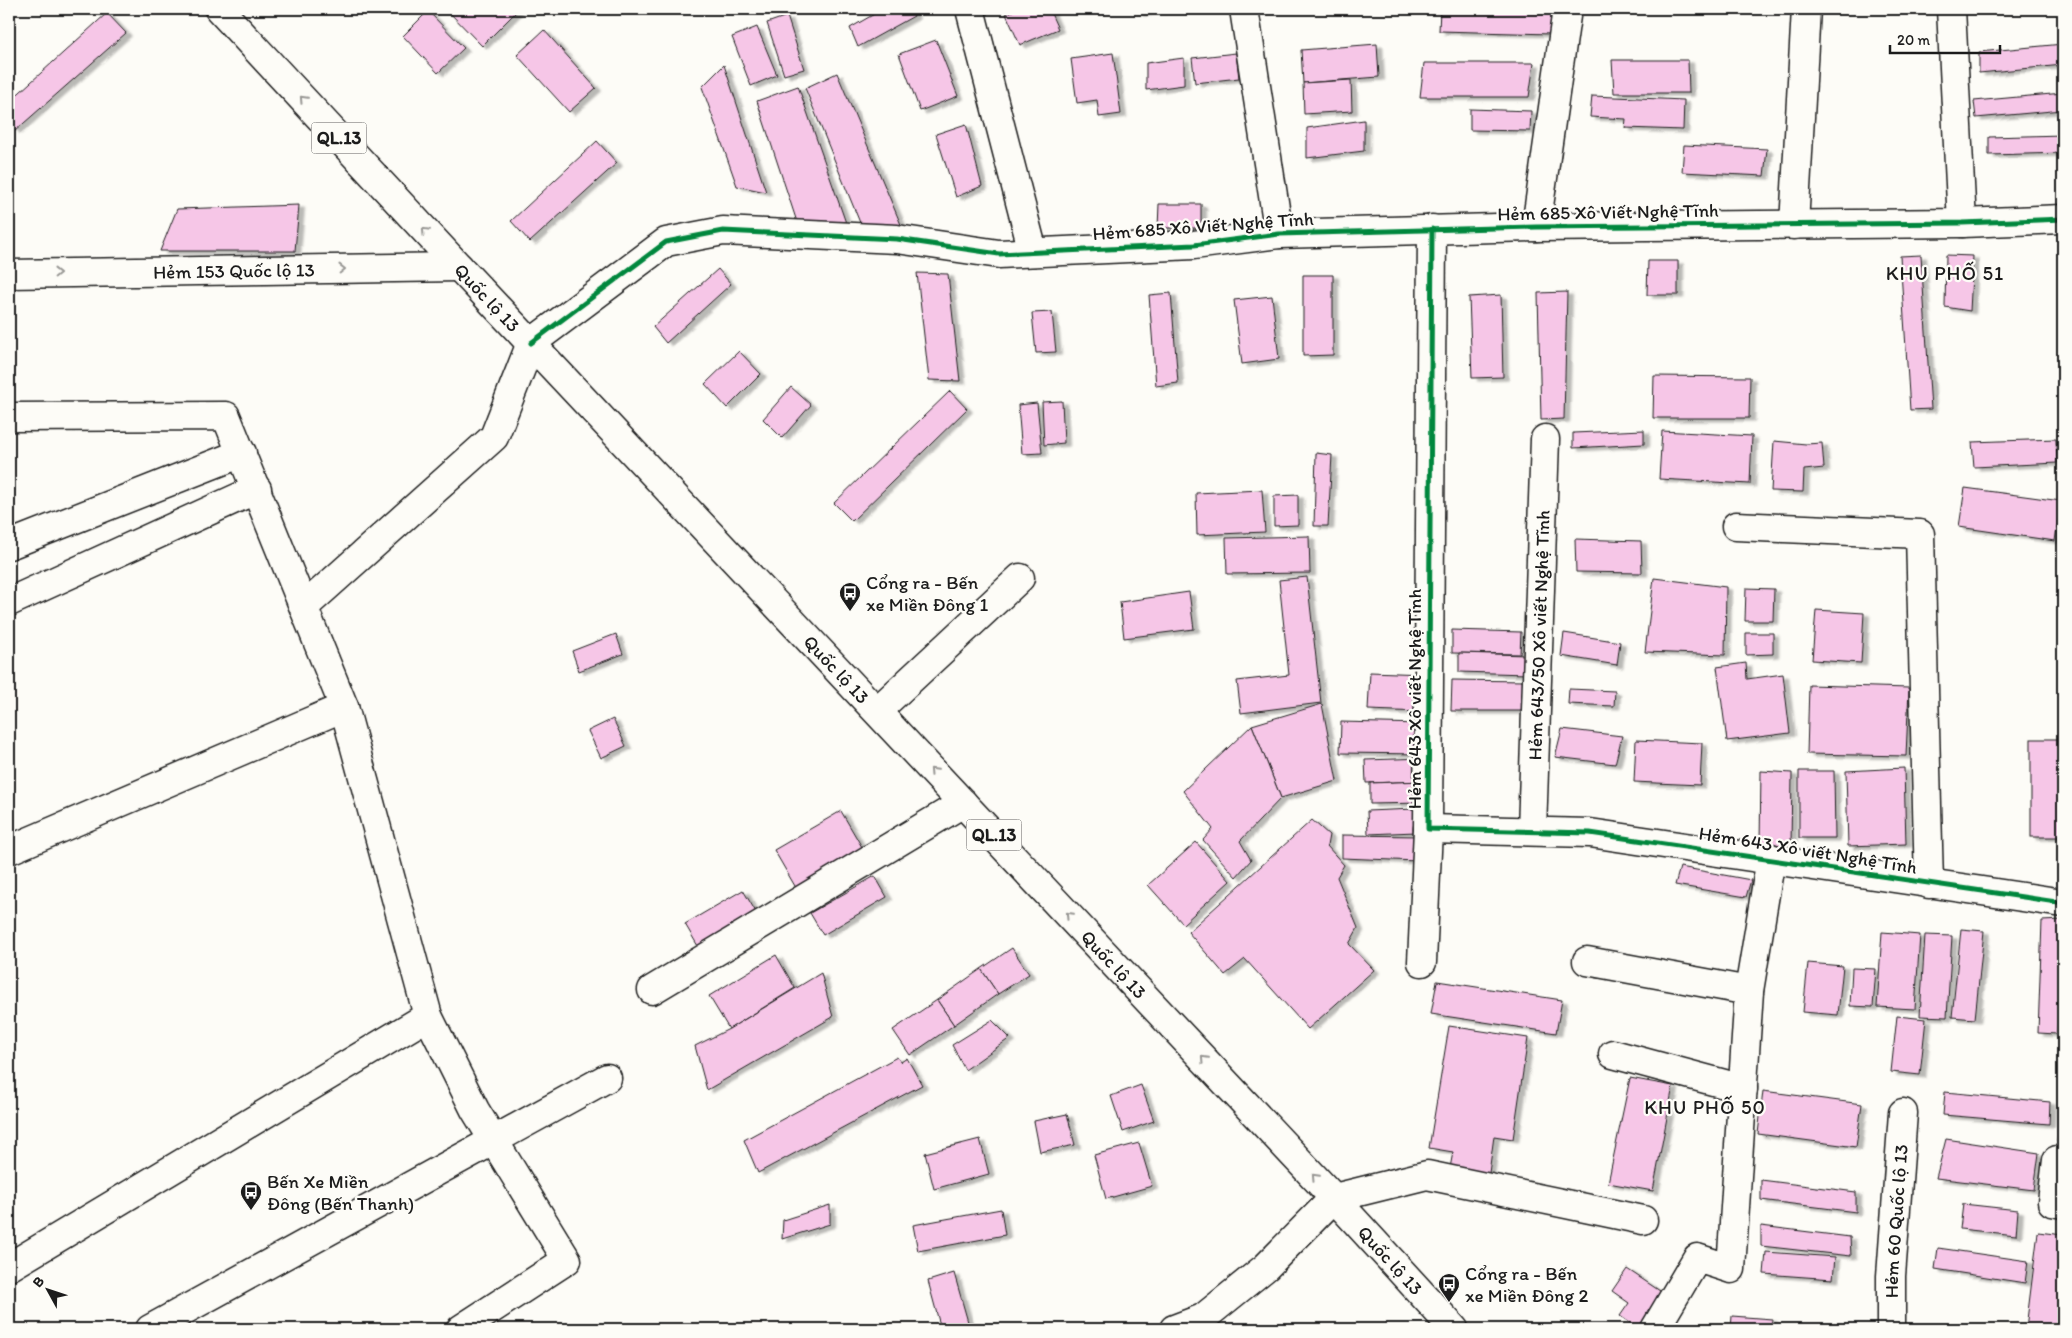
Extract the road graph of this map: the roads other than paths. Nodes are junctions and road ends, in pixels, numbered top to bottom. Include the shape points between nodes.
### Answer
1 (219, 9) edge
2 (970, 9) edge
3 (1244, 9) edge
4 (1567, 9) edge
5 (1806, 9) edge
6 (1952, 9) edge
7 (2063, 219) edge
8 (1962, 223) junction
9 (1794, 225) junction
10 (1536, 227) junction
11 (1432, 229) junction
12 (1279, 234) junction
13 (1033, 252) junction
14 (458, 267) junction
15 (9, 274) edge
16 (531, 343) junction
17 (9, 417) edge
18 (1545, 440) dead end
19 (242, 453) junction
20 (257, 489) junction
21 (1736, 526) dead end
22 (9, 545) edge
23 (1020, 578) dead end
24 (9, 602) edge
25 (304, 607) junction
26 (344, 707) junction
27 (877, 711) junction
28 (963, 803) junction
29 (1428, 829) junction
30 (1532, 831) junction
31 (9, 850) edge
32 (1771, 858) junction
33 (1929, 884) junction
34 (2063, 902) edge
35 (1587, 961) dead end
36 (1422, 962) dead end
37 (652, 990) dead end
38 (1749, 991) junction
39 (428, 1016) junction
40 (1613, 1054) dead end
41 (606, 1078) dead end
42 (1743, 1088) junction
43 (1902, 1113) dead end
44 (493, 1142) junction
45 (2063, 1161) edge
46 (1334, 1198) junction
47 (2063, 1204) edge
48 (1643, 1220) dead end
49 (9, 1268) edge
50 (150, 1329) edge
51 (461, 1329) edge
52 (1174, 1329) edge
53 (1454, 1329) edge
54 (1655, 1329) edge
55 (1891, 1329) edge

14 -> 1 street, Quốc lộ 13 / QL.13
2 - 13 street
3 - 12 street
4 - 10 street
5 - 9 street
6 - 8 street
7 - 8 street, Hẻm 685 Xô Viết Nghệ Tĩnh
8 - 9 street, Hẻm 685 Xô Viết Nghệ Tĩnh
9 - 10 street, Hẻm 685 Xô Viết Nghệ Tĩnh
10 - 11 street, Hẻm 685 Xô Viết Nghệ Tĩnh
11 - 12 street, Hẻm 685 Xô Viết Nghệ Tĩnh
11 - 29 street, Hẻm 643 Xô viết Nghệ Tĩnh
12 - 13 street, Hẻm 685 Xô Viết Nghệ Tĩnh via 1194,245
13 - 16 street, Hẻm 685 Xô Viết Nghệ Tĩnh via 999,254 898,239 723,231 666,242
15 -> 14 street, Hẻm 153 Quốc lộ 13
14 - 16 street, Quốc lộ 13 / QL.13
16 - 25 street via 494,437
16 - 27 street, Quốc lộ 13 / QL.13
17 - 19 street via 226,416
18 - 30 street, Hẻm 643/50 Xô viết Nghệ Tĩnh
19 - 20 street
19 - 22 street
20 - 24 street
20 - 25 street
21 - 33 street via 1920,534
23 - 27 street
25 - 26 street
26 - 31 street
26 - 39 street
28 -> 27 street, Quốc lộ 13 / QL.13
28 - 37 street
46 -> 28 street, Quốc lộ 13 / QL.13
29 - 30 street, Hẻm 643 Xô viết Nghệ Tĩnh
29 - 36 street
30 - 32 street, Hẻm 643 Xô viết Nghệ Tĩnh via 1590,833
32 - 33 street, Hẻm 643 Xô viết Nghệ Tĩnh
32 - 38 street
33 - 34 street, Hẻm 643 Xô viết Nghệ Tĩnh
35 - 38 street
38 - 42 street
39 - 44 street
39 - 49 street
40 - 42 street
41 - 44 street
42 - 54 street via 1731,1269 1697,1258
43 - 55 street, Hẻm 60 Quốc lộ 13 via 1891,1276
44 - 50 street
44 - 51 street via 567,1260
45 - 47 street via 2057,1160 2052,1202
46 - 48 street via 1427,1175
46 - 52 street via 1266,1267 1203,1318
46 - 53 street, Quốc lộ 13 / QL.13

